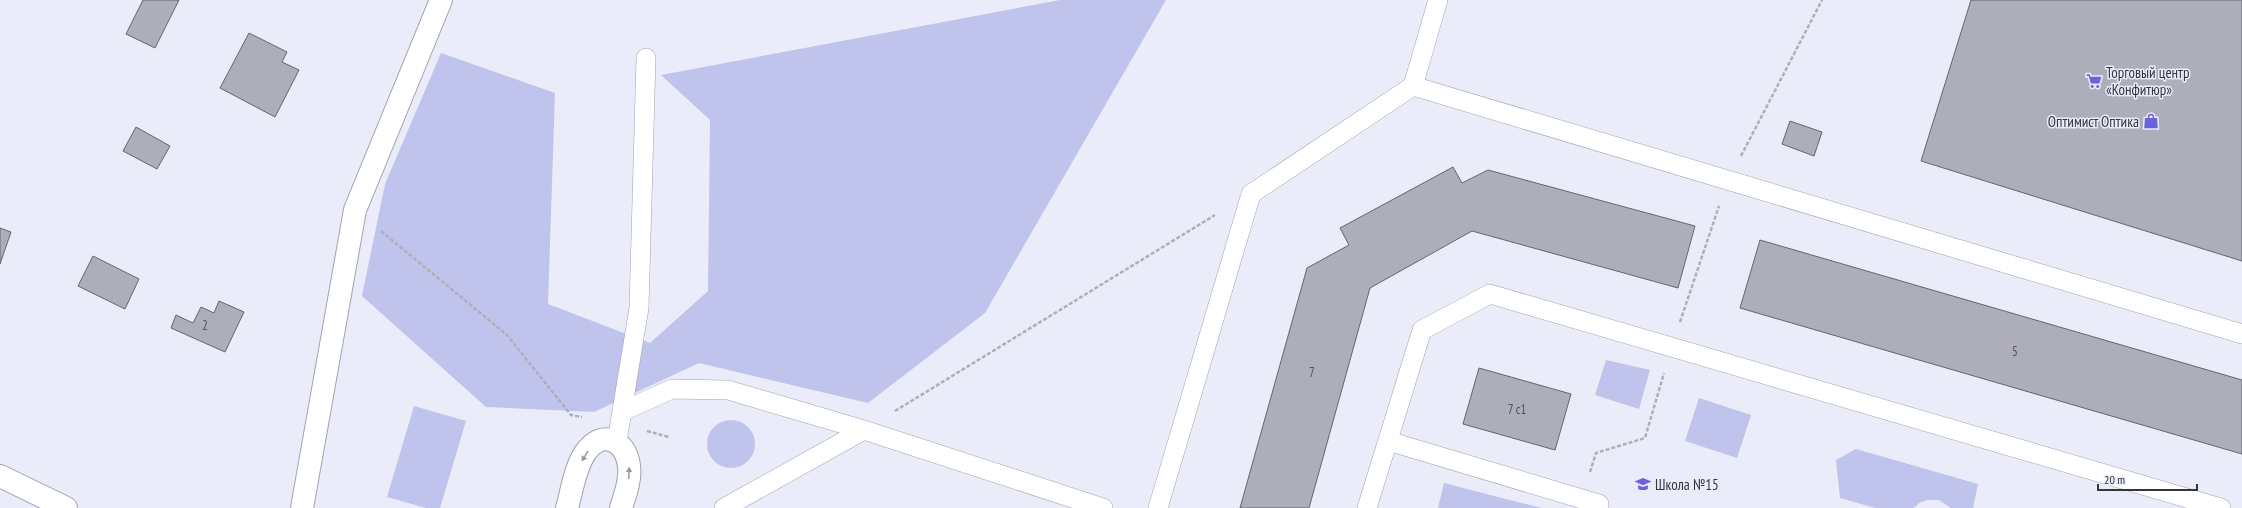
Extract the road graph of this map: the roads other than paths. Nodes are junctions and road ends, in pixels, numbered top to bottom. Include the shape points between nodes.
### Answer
1 (441, 0) edge
2 (1438, 0) edge
3 (646, 58) dead end
4 (1413, 86) junction
5 (2242, 334) edge
6 (622, 411) junction
7 (864, 430) junction
8 (617, 441) junction
9 (1388, 441) junction
10 (0, 476) edge
11 (1590, 502) road end
12 (66, 508) edge
13 (302, 508) edge
14 (567, 508) edge
15 (621, 508) edge
16 (724, 508) edge
17 (1103, 508) edge
18 (1158, 508) edge
19 (1367, 508) edge
20 (2221, 508) edge

1 - 13 street via 355,210
2 - 4 lane
3 - 6 lane via 639,308
4 - 5 lane
4 - 18 lane via 1251,194
6 - 7 lane via 672,389 728,390
6 - 8 lane
7 - 16 lane
7 - 17 lane
8 -> 14 street via 607,439 595,443 586,452
15 -> 8 street via 629,468 624,448
9 - 11 lane
9 - 19 lane
9 - 20 lane via 1422,330 1490,294
10 - 12 street

